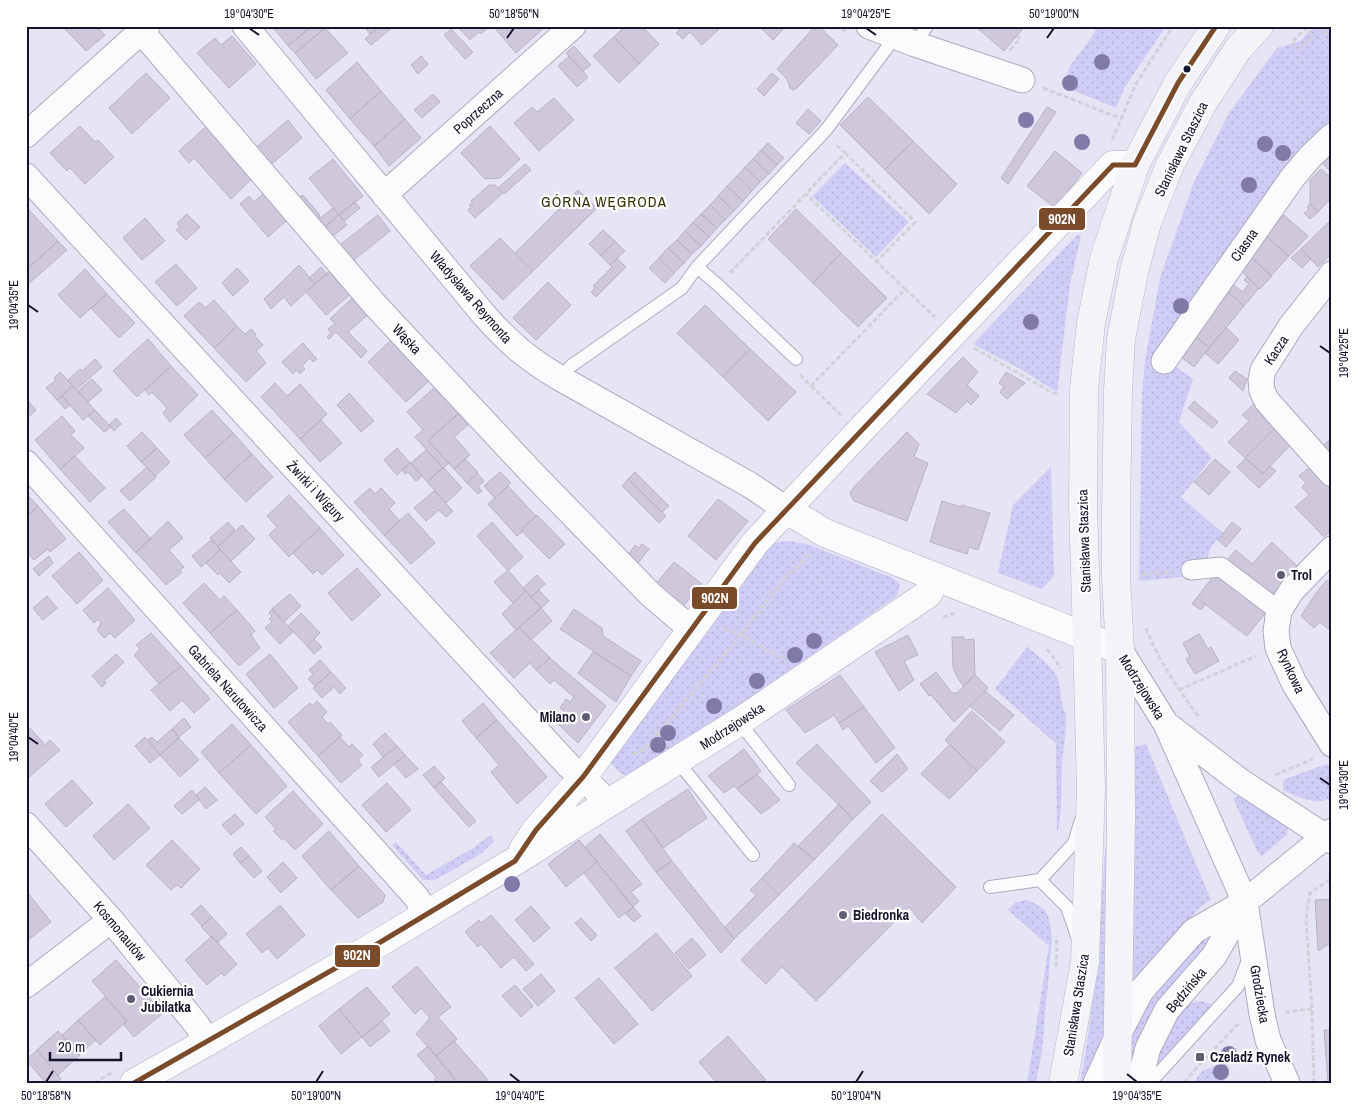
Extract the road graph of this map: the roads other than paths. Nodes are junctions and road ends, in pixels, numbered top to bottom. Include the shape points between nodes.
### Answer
1 (244, 26) edge
2 (573, 26) edge
3 (869, 26) edge
4 (1216, 26) edge
5 (1259, 26) edge
6 (144, 29) edge
7 (912, 36) edge
8 (1022, 80) road end
9 (26, 136) edge
10 (1332, 136) edge
11 (1135, 165) junction
12 (26, 176) edge
13 (384, 195) junction
14 (697, 267) junction
15 (1332, 274) edge
16 (796, 359) road end
17 (1164, 361) dead end
18 (560, 378) junction
19 (26, 463) edge
20 (1332, 474) edge
21 (786, 510) junction
22 (1332, 549) edge
23 (1191, 570) road end
24 (937, 577) junction
25 (1279, 611) junction
26 (695, 623) junction
27 (1087, 638) junction
28 (1120, 650) junction
29 (739, 722) junction
30 (1166, 724) junction
31 (1324, 751) edge
32 (678, 760) junction
33 (583, 777) junction
34 (789, 785) dead end
35 (1090, 789) junction
36 (608, 803) junction
37 (26, 825) edge
38 (1330, 836) edge
39 (753, 855) dead end
40 (515, 861) junction
41 (1040, 880) junction
42 (990, 887) dead end
43 (1245, 902) junction
44 (426, 915) junction
45 (111, 920) junction
46 (1252, 950) junction
47 (1085, 962) junction
48 (26, 985) edge
49 (1118, 1035) junction
50 (207, 1042) junction
51 (134, 1083) edge
52 (1063, 1083) edge
53 (1096, 1083) edge
54 (1117, 1083) edge
55 (1138, 1083) edge
56 (1148, 1083) edge
57 (1287, 1083) edge

1 - 13 street, Władysława Reymonta
2 - 13 street, Poprzeczna
3 - 7 street
4 - 11 main road, Stanisława Staszica via 1178,83
5 - 28 main road, Stanisława Staszica via 1238,49 1203,103 1170,165 1147,223 1134,272 1121,339 1118,390 1116,578
6 - 9 street
6 - 26 street, Wąska via 376,306 539,481 650,594
7 - 8 street
7 - 14 lane
10 - 17 street, Ciasna via 1293,177
11 - 21 street via 1113,165
11 - 27 main road, Stanisława Staszica via 1104,259 1091,323 1084,389
12 - 33 street, Żwirki i Wigury
13 - 18 street, Władysława Reymonta via 499,332 525,356
14 - 16 lane
14 - 18 lane via 682,288 571,366
15 - 20 street, Kacza via 1291,326 1263,370 1261,380 1267,401
18 - 21 street, Władysława Reymonta via 750,485
19 - 44 street, Gabriela Narutowicza via 417,898
21 - 24 street, Modrzejowska via 825,533
21 - 26 street via 755,543
22 - 25 street, Rynkowa via 1292,590
23 - 25 street via 1221,566
24 - 27 street, Modrzejowska
24 - 29 street, Modrzejowska via 928,594
25 - 31 street, Rynkowa via 1278,648
26 - 33 street
27 - 28 street, Modrzejowska
27 - 35 main road, Stanisława Staszica
28 - 30 street, Modrzejowska
28 - 49 main road, Stanisława Staszica
29 - 32 street, Modrzejowska
29 - 34 lane
30 - 38 street, Modrzejowska via 1240,781
30 - 43 street, Grodziecka
32 - 36 street, Modrzejowska
32 - 39 lane
33 - 36 street, Żwirki i Wigury
33 - 40 street via 536,830
35 - 41 lane via 1074,843
35 - 47 main road, Stanisława Staszica
36 - 40 street, Modrzejowska
37 - 45 street, Kosmonautów
38 - 43 street, Będzińska
40 - 44 street, Modrzejowska
41 - 42 lane
41 - 47 lane via 1068,907
43 - 46 street, Grodziecka
43 - 49 street, Będzińska via 1194,932 1141,991
43 - 55 street, Będzińska via 1214,956 1167,1010 1148,1048
44 - 50 street, Modrzejowska
45 - 48 street
45 - 50 street, Kosmonautów via 197,1025
46 - 56 lane via 1238,986
46 - 57 street, Grodziecka via 1268,1040
47 - 52 main road, Stanisława Staszica
49 - 53 street, Będzińska
49 - 54 main road, Będzińska
50 - 51 street, Modrzejowska

